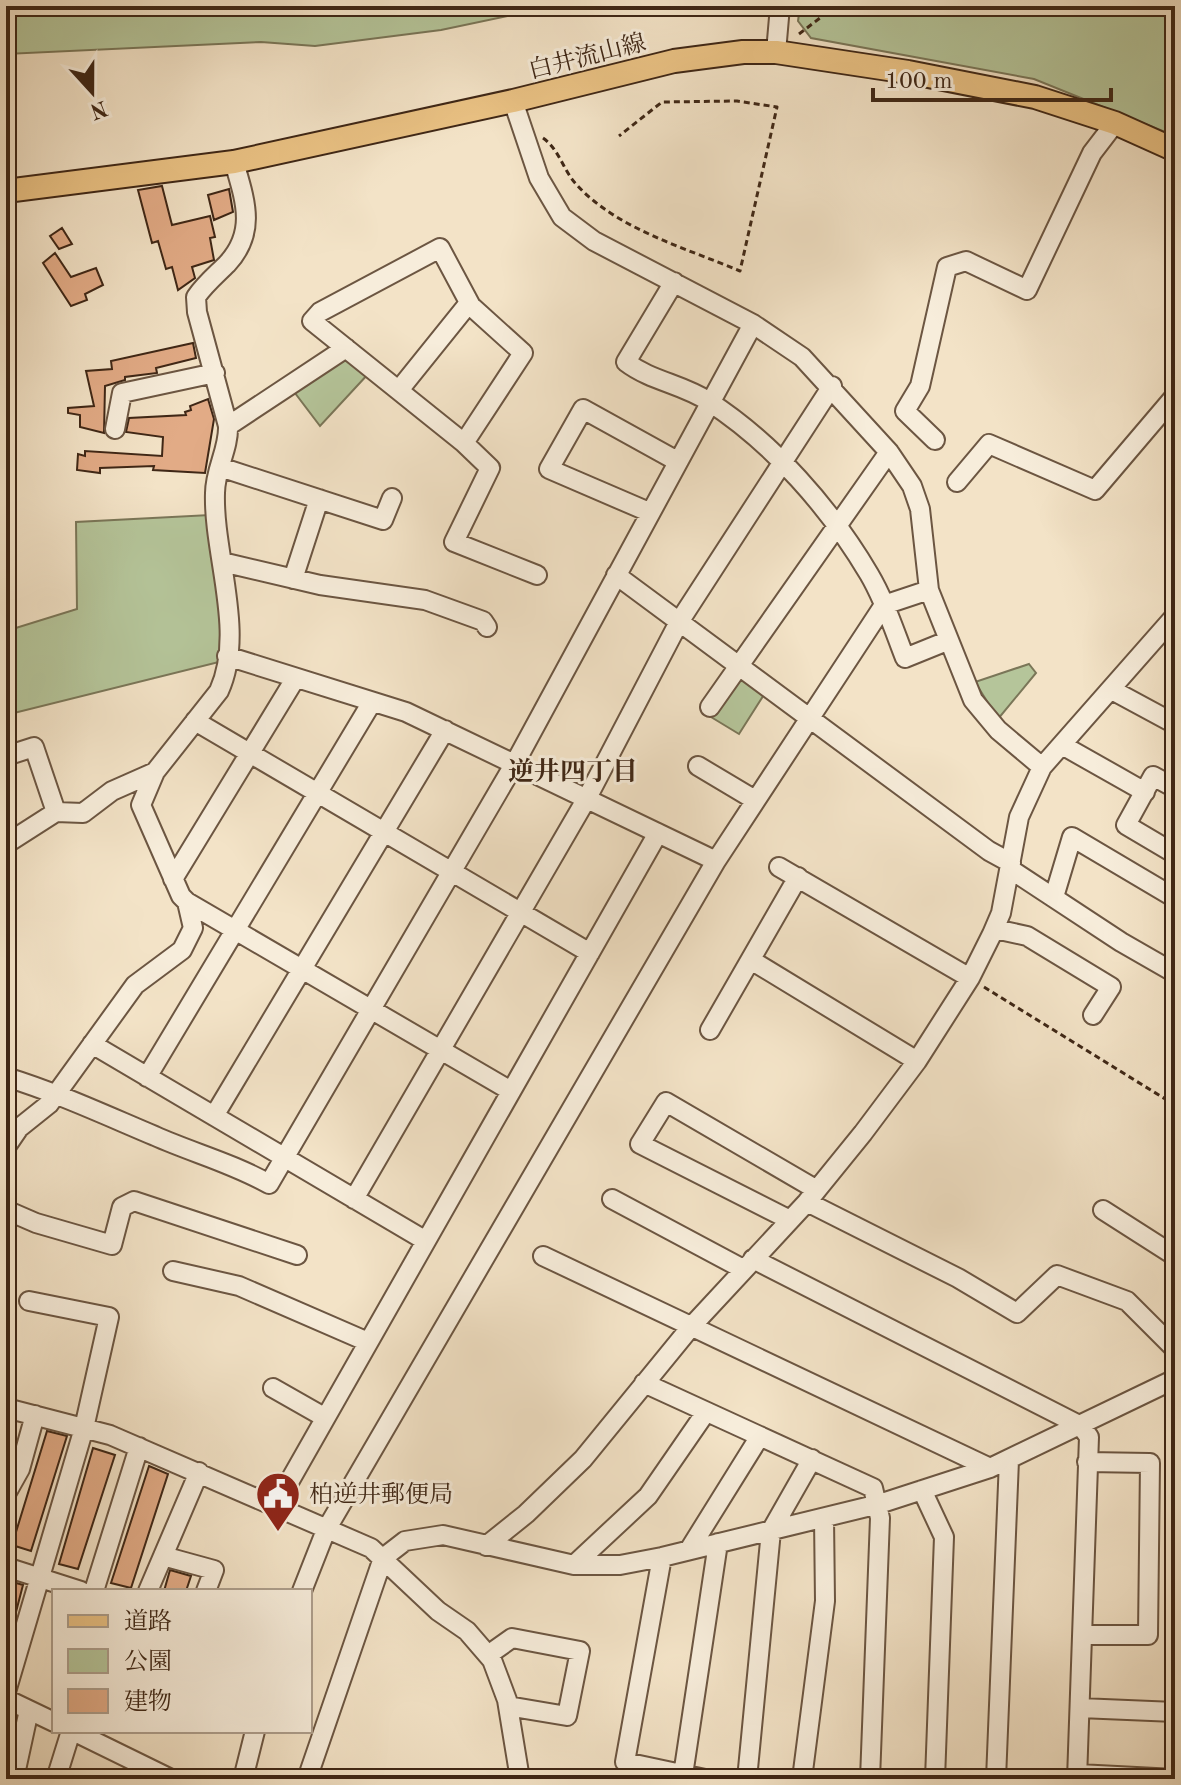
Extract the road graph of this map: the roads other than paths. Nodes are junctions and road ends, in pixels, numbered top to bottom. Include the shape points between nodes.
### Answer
1 (780, 6) edge
2 (776, 52) junction
3 (517, 112) junction
4 (1115, 123) junction
5 (1175, 150) edge
6 (234, 162) junction
7 (6, 191) edge
8 (674, 282) junction
9 (469, 303) junction
10 (753, 324) junction
11 (346, 348) junction
12 (215, 373) junction
13 (832, 386) junction
14 (399, 390) junction
15 (1175, 396) edge
16 (709, 401) junction
17 (228, 426) junction
18 (115, 429) dead end
19 (935, 440) dead end
20 (464, 443) junction
21 (889, 452) junction
22 (677, 461) junction
23 (782, 462) junction
24 (220, 467) junction
25 (957, 482) dead end
26 (392, 498) dead end
27 (319, 499) junction
28 (649, 512) junction
29 (835, 525) junction
30 (222, 562) junction
31 (537, 575) dead end
32 (616, 575) junction
33 (293, 579) junction
34 (929, 590) junction
35 (884, 605) junction
36 (1175, 616) edge
37 (679, 622) junction
38 (487, 627) dead end
39 (947, 641) junction
40 (227, 656) junction
41 (738, 664) junction
42 (295, 679) junction
43 (1112, 690) junction
44 (372, 702) junction
45 (710, 707) dead end
46 (808, 718) junction
47 (195, 721) junction
48 (1175, 724) edge
49 (445, 730) junction
50 (1062, 745) junction
51 (250, 754) junction
52 (6, 756) edge
53 (515, 763) junction
54 (698, 766) dead end
55 (1042, 767) junction
56 (155, 772) junction
57 (1175, 788) edge
58 (1145, 792) junction
59 (317, 793) junction
60 (587, 798) junction
61 (755, 800) junction
62 (56, 812) junction
63 (384, 832) junction
64 (658, 833) junction
65 (6, 844) edge
66 (1175, 854) edge
67 (716, 861) junction
68 (1010, 866) junction
69 (779, 867) dead end
70 (451, 871) junction
71 (798, 877) junction
72 (173, 879) junction
73 (1054, 897) junction
74 (1175, 898) edge
75 (187, 902) junction
76 (521, 912) junction
77 (235, 929) junction
78 (995, 929) junction
79 (590, 953) junction
80 (751, 960) junction
81 (302, 969) junction
82 (1175, 973) edge
83 (970, 978) junction
84 (370, 1009) junction
85 (1093, 1015) dead end
86 (710, 1030) dead end
87 (92, 1044) junction
88 (441, 1050) junction
89 (917, 1061) junction
90 (6, 1077) edge
91 (147, 1077) junction
92 (511, 1091) junction
93 (58, 1093) junction
94 (214, 1116) junction
95 (8, 1138) edge
96 (283, 1157) junction
97 (812, 1196) junction
98 (354, 1199) junction
99 (612, 1199) dead end
100 (6, 1210) edge
101 (1103, 1210) dead end
102 (790, 1220) junction
103 (426, 1241) junction
104 (297, 1255) dead end
105 (543, 1256) dead end
106 (1175, 1256) edge
107 (748, 1264) junction
108 (173, 1271) dead end
109 (29, 1301) dead end
110 (690, 1328) junction
111 (368, 1342) junction
112 (1175, 1349) edge
113 (1175, 1379) edge
114 (644, 1383) junction
115 (273, 1388) dead end
116 (6, 1408) edge
117 (706, 1412) junction
118 (35, 1415) junction
119 (324, 1417) junction
120 (1081, 1426) junction
121 (84, 1428) junction
122 (760, 1436) junction
123 (139, 1447) junction
124 (812, 1459) junction
125 (1009, 1460) junction
126 (1087, 1462) junction
127 (990, 1468) junction
128 (199, 1472) junction
129 (922, 1490) junction
130 (6, 1494) edge
131 (879, 1504) junction
132 (276, 1505) junction
133 (824, 1518) junction
134 (326, 1530) junction
135 (771, 1531) junction
136 (718, 1543) junction
137 (486, 1546) junction
138 (689, 1550) junction
139 (163, 1556) junction
140 (662, 1557) junction
141 (383, 1558) junction
142 (574, 1565) junction
143 (6, 1567) edge
144 (40, 1579) junction
145 (74, 1589) edge
146 (95, 1589) edge
147 (149, 1589) edge
148 (207, 1589) edge
149 (303, 1589) edge
150 (1083, 1635) junction
151 (488, 1655) junction
152 (6, 1692) edge
153 (6, 1699) edge
154 (508, 1706) junction
155 (1080, 1708) junction
156 (29, 1710) junction
157 (1175, 1712) edge
158 (52, 1721) edge
159 (71, 1733) edge
160 (76, 1733) edge
161 (254, 1733) edge
162 (131, 1760) junction
163 (683, 1775) junction
164 (1077, 1777) edge
165 (14, 1779) edge
166 (56, 1779) edge
167 (126, 1779) edge
168 (171, 1779) edge
169 (243, 1779) edge
170 (307, 1779) edge
171 (520, 1779) edge
172 (705, 1779) edge
173 (747, 1779) edge
174 (802, 1779) edge
175 (870, 1779) edge
176 (935, 1779) edge
177 (996, 1779) edge
178 (1175, 1779) edge

1 - 2 street
2 - 3 main road, 白井流山線 via 674,61
2 - 4 main road, 白井流山線 via 1035,97
3 - 6 main road, 白井流山線
3 - 8 street via 539,178 562,217 594,241
4 - 5 main road, 白井流山線
4 - 19 street via 1092,153 1027,290 966,261 947,267 920,386 905,411
6 - 7 main road, 白井流山線
6 - 12 street via 248,218 246,233 239,249 196,297
8 - 10 street
8 - 16 street via 626,362 644,375
9 - 11 street via 440,248 320,312 312,321
9 - 14 street
9 - 20 street via 523,353
10 - 13 street via 802,357
10 - 16 street
11 - 14 street
11 - 17 street
12 - 17 street
12 - 18 street via 122,393
13 - 21 street
13 - 23 street
14 - 20 street
15 - 25 street via 1095,490 989,444
16 - 22 street
16 - 23 street
17 - 24 street
20 - 31 street via 490,468 454,542
21 - 29 street
21 - 34 street via 920,509
22 - 28 street
22 - 28 street via 583,409 549,469
23 - 29 street
23 - 37 street
24 - 27 street
24 - 30 street via 214,497
26 - 27 street via 383,520
27 - 33 street
28 - 32 street
29 - 35 street
29 - 41 street
30 - 33 street
30 - 40 street
32 - 37 street
32 - 53 street
33 - 38 street via 425,600
34 - 35 street
34 - 39 street
35 - 39 street via 905,658
35 - 46 street
36 - 43 street
37 - 41 street
37 - 60 street
39 - 55 street via 973,700 998,730
40 - 42 street
40 - 47 street via 226,677
41 - 45 street
41 - 46 street
42 - 44 street
42 - 51 street
43 - 48 street
43 - 50 street
44 - 49 street
44 - 59 street
46 - 61 street
46 - 68 street
47 - 51 street
47 - 56 street
49 - 53 street
49 - 63 street
50 - 55 street
50 - 58 street
51 - 59 street
51 - 72 street
52 - 62 street via 34,747
53 - 60 street
53 - 70 street
54 - 61 street
55 - 68 street via 1019,817
56 - 62 street via 112,791 83,813
56 - 72 street via 141,805
57 - 58 street via 1153,776
58 - 66 street via 1126,825
59 - 63 street
59 - 77 street
60 - 64 street
60 - 76 street
61 - 67 street
62 - 65 street
63 - 70 street
63 - 81 street
64 - 67 street
64 - 79 street
67 - 134 street
68 - 73 street
68 - 78 street
69 - 71 street
70 - 76 street
70 - 84 street
71 - 80 street
71 - 83 street
72 - 75 street
73 - 74 street via 1072,837
73 - 82 street
75 - 77 street
75 - 87 street via 193,928 182,950 135,985
76 - 79 street
76 - 88 street
77 - 81 street
77 - 91 street
78 - 83 street
78 - 85 street via 1027,936 1111,987
79 - 92 street
80 - 86 street
80 - 89 street
81 - 84 street
81 - 94 street
83 - 89 street
84 - 88 street
84 - 96 street
87 - 91 street
87 - 93 street
88 - 92 street
88 - 98 street
89 - 97 street
90 - 93 street
91 - 94 street
92 - 103 street
93 - 95 street
93 - 96 street via 269,1184
94 - 96 street
96 - 98 street
97 - 102 street
97 - 102 street via 666,1102 640,1144
97 - 112 street via 1017,1313 1057,1275 1127,1301
98 - 103 street
99 - 107 street
100 - 104 street via 112,1245 122,1207 134,1201
101 - 106 street
102 - 107 street
103 - 111 street
105 - 110 street
107 - 110 street
107 - 120 street
108 - 111 street via 239,1286
109 - 121 street via 109,1317
110 - 114 street
110 - 127 street
111 - 119 street
113 - 120 street
114 - 117 street
114 - 137 street via 583,1459
115 - 119 street
116 - 118 street
117 - 122 street
117 - 142 street via 648,1496
118 - 121 street
118 - 130 street via 20,1469
119 - 132 street
120 - 125 street
120 - 126 street via 1089,1437
121 - 123 street
121 - 144 street
122 - 124 street
122 - 138 street
123 - 128 street
123 - 146 street
124 - 131 street via 873,1488
124 - 135 street
125 - 127 street
125 - 177 street
126 - 150 street
126 - 150 street via 1150,1463 1148,1635
127 - 129 street
128 - 132 street
128 - 139 street
129 - 131 street
129 - 176 street via 944,1537
131 - 133 street
131 - 175 street
132 - 134 street
133 - 135 street
133 - 174 street via 825,1601
134 - 141 street
134 - 149 street
135 - 136 street
135 - 173 street
136 - 138 street
136 - 163 street
137 - 141 street via 427,1535 405,1541
137 - 142 street
138 - 140 street
139 - 147 street
139 - 148 street via 214,1570
140 - 142 street via 620,1565
140 - 163 street via 625,1762
141 - 151 street
141 - 170 street
143 - 144 street
144 - 145 street
144 - 152 street
150 - 155 street
151 - 154 street via 503,1682
151 - 154 street via 512,1638 580,1651 567,1716
153 - 156 street
154 - 171 street
155 - 157 street
155 - 164 street
156 - 158 street
156 - 165 street
159 - 166 street
160 - 162 street
161 - 169 street
162 - 167 street
162 - 168 street
163 - 172 street
164 - 178 street

